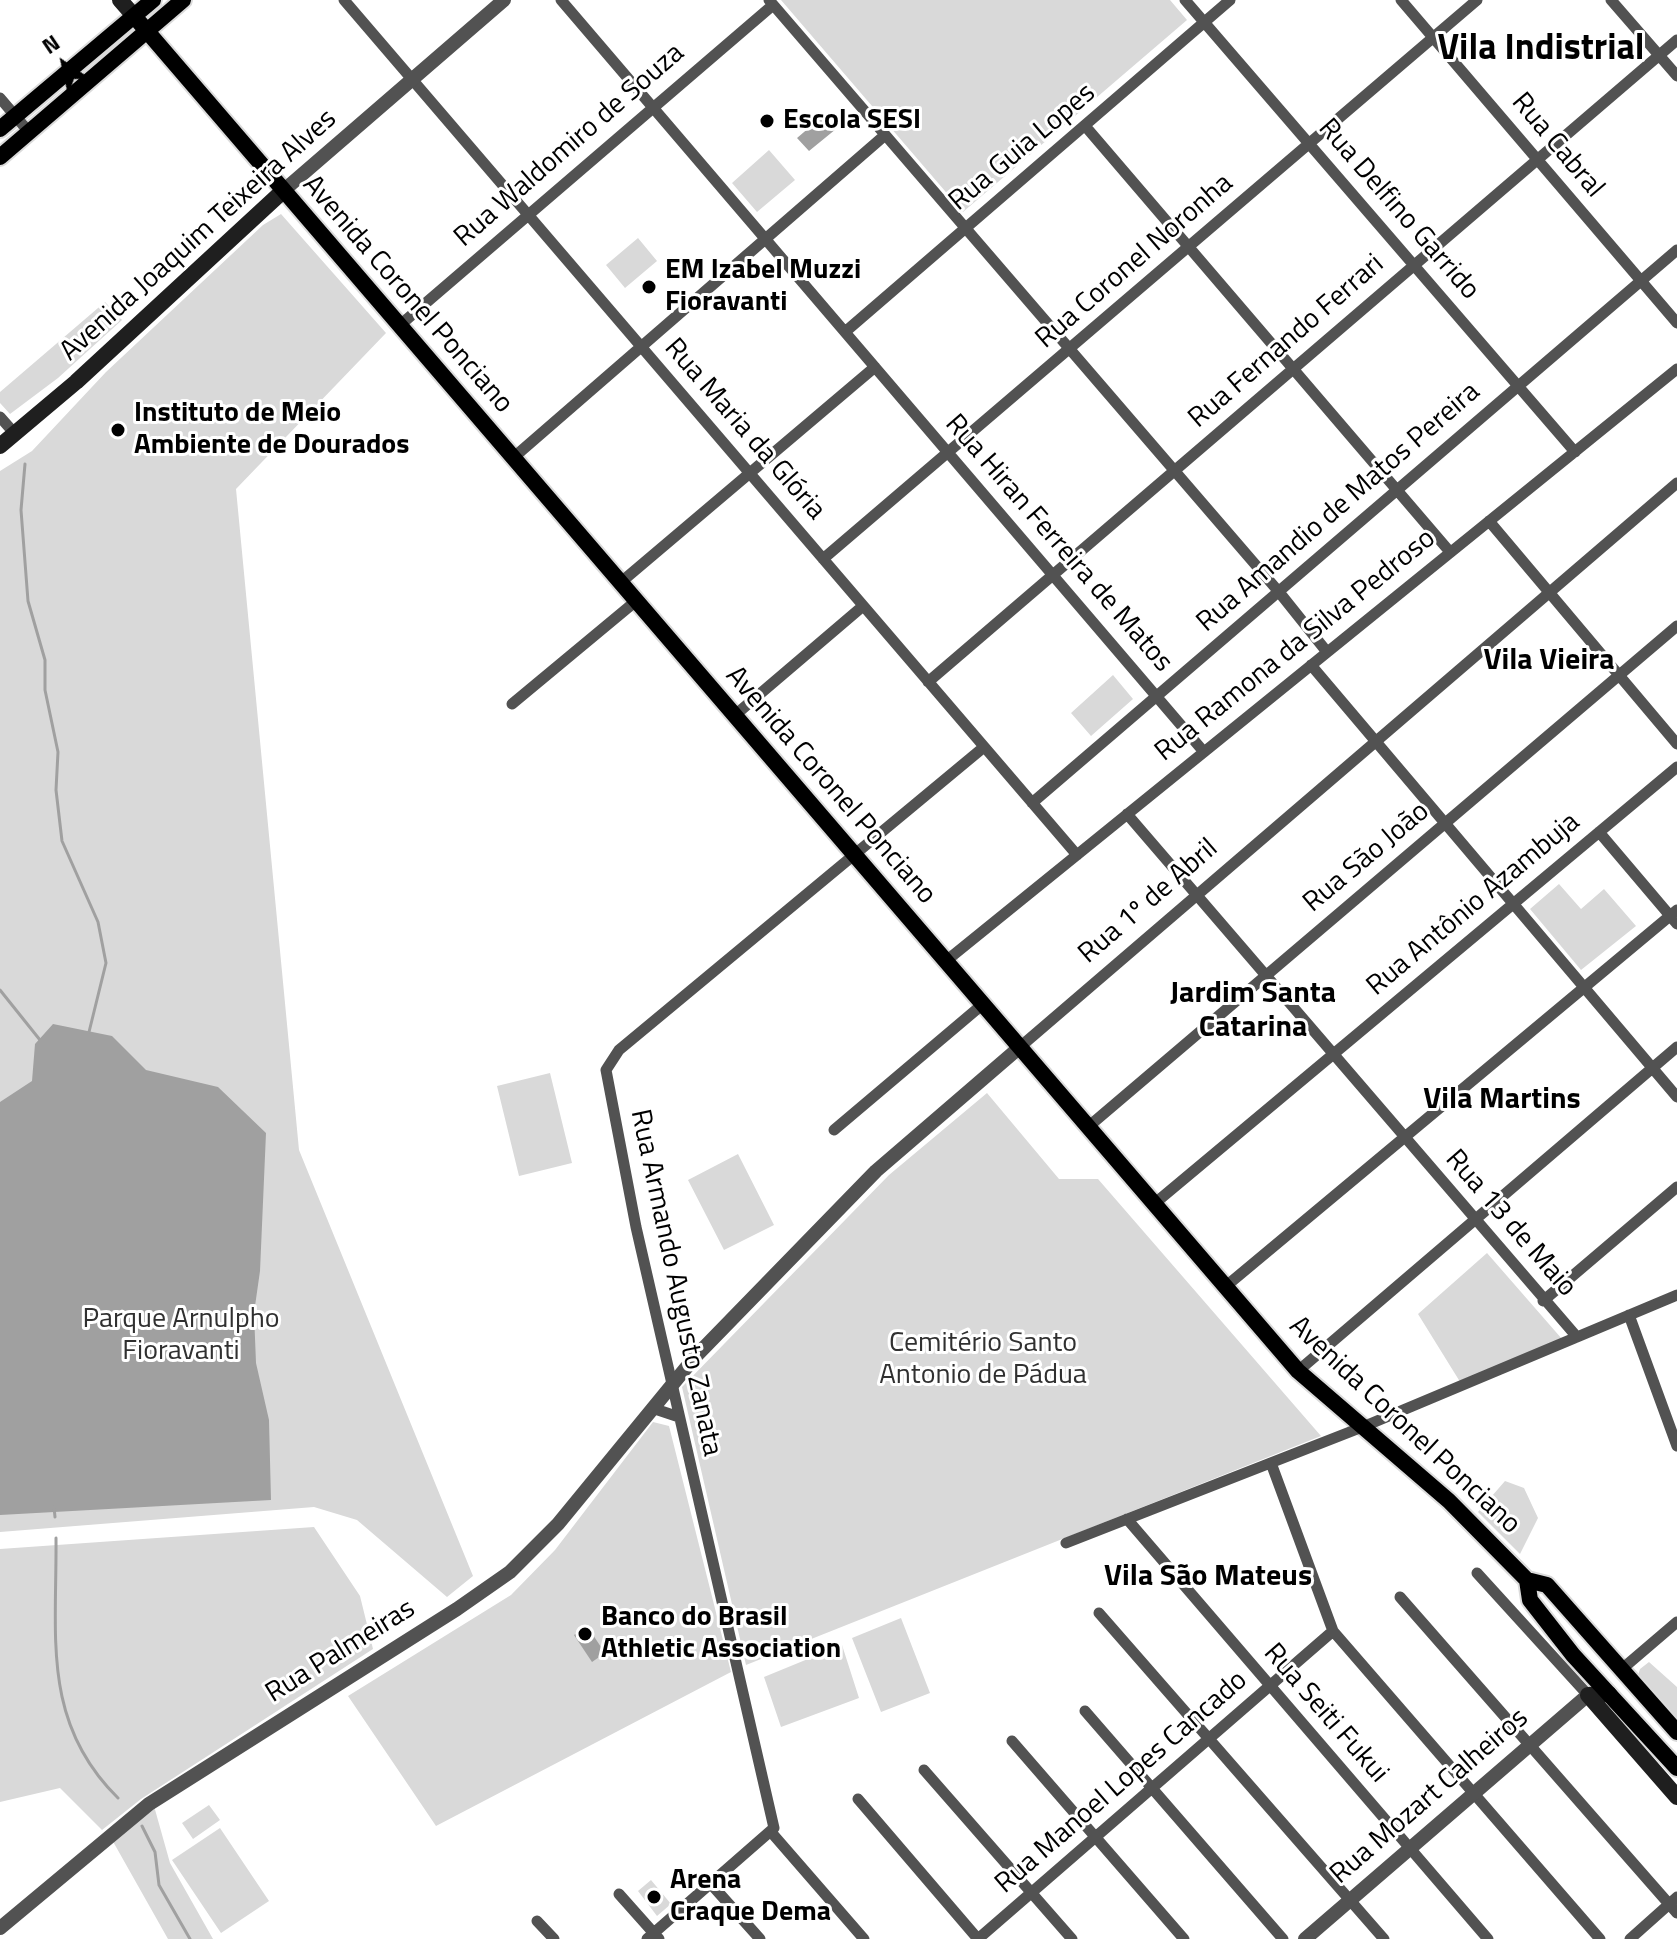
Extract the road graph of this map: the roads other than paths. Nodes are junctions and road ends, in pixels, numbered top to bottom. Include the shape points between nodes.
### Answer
1 (120, 0) edge
2 (153, 0) edge
3 (183, 0) edge
4 (344, 0) edge
5 (504, 0) edge
6 (561, 0) edge
7 (1185, 0) edge
8 (1230, 0) edge
9 (1401, 0) edge
10 (1477, 0) edge
11 (1611, 0) edge
12 (771, 2) edge
13 (134, 16) junction
14 (1204, 23) junction
15 (148, 32) junction
16 (1433, 37) junction
17 (1677, 40) edge
18 (1659, 55) junction
19 (1677, 76) edge
20 (412, 80) junction
21 (0, 98) edge
22 (652, 107) junction
23 (16, 117) junction
24 (1086, 127) junction
25 (0, 129) edge
26 (29, 132) junction
27 (884, 136) junction
28 (1308, 143) junction
29 (0, 157) edge
30 (1537, 159) junction
31 (283, 191) junction
32 (526, 213) junction
33 (965, 229) junction
34 (765, 238) junction
35 (1189, 247) junction
36 (1677, 250) edge
37 (1414, 265) junction
38 (1640, 280) junction
39 (1677, 323) edge
40 (399, 326) junction
41 (845, 332) junction
42 (640, 346) junction
43 (1070, 351) junction
44 (875, 367) junction
45 (1292, 367) junction
46 (1677, 369) edge
47 (1518, 386) junction
48 (0, 417) edge
49 (15, 434) junction
50 (0, 446) edge
51 (1575, 452) junction
52 (949, 454) junction
53 (513, 458) junction
54 (1173, 471) junction
55 (749, 473) junction
56 (1677, 483) edge
57 (1397, 490) junction
58 (1489, 521) junction
59 (1450, 552) junction
60 (823, 559) junction
61 (1053, 575) junction
62 (620, 583) junction
63 (1279, 592) junction
64 (1549, 593) junction
65 (636, 601) junction
66 (863, 606) junction
67 (1677, 626) edge
68 (1327, 652) junction
69 (1311, 665) junction
70 (1619, 675) junction
71 (928, 682) junction
72 (1157, 696) junction
73 (512, 704) dead end
74 (734, 716) junction
75 (1376, 741) junction
76 (1677, 744) edge
77 (984, 747) junction
78 (1204, 752) junction
79 (1677, 767) edge
80 (1032, 803) junction
81 (1127, 814) junction
82 (1445, 823) junction
83 (1599, 832) junction
84 (853, 853) junction
85 (1077, 855) junction
86 (1197, 895) junction
87 (1513, 904) junction
88 (1675, 917) edge
89 (946, 961) junction
90 (1266, 976) junction
91 (1584, 987) junction
92 (983, 1004) junction
93 (1020, 1047) junction
94 (1677, 1047) edge
95 (1333, 1055) junction
96 (1652, 1068) junction
97 (1677, 1097) edge
98 (1088, 1127) junction
99 (834, 1130) dead end
100 (1404, 1138) junction
101 (1677, 1187) edge
102 (1154, 1204) junction
103 (1474, 1220) junction
104 (1225, 1287) junction
105 (1677, 1295) edge
106 (1543, 1301) junction
107 (1629, 1315) junction
108 (1577, 1337) junction
109 (1298, 1371) junction
110 (673, 1380) junction
111 (652, 1408) junction
112 (679, 1417) junction
113 (1361, 1427) junction
114 (1677, 1446) edge
115 (1271, 1463) junction
116 (1127, 1519) junction
117 (1066, 1543) dead end
118 (1477, 1573) dead end
119 (1527, 1580) junction
120 (1400, 1597) dead end
121 (1099, 1613) dead end
122 (1573, 1615) junction
123 (1677, 1622) edge
124 (1332, 1626) junction
125 (1552, 1628) junction
126 (1622, 1669) junction
127 (1593, 1677) junction
128 (1269, 1687) junction
129 (1609, 1694) junction
130 (1589, 1695) junction
131 (1085, 1711) dead end
132 (1672, 1726) edge
133 (1209, 1739) junction
134 (1012, 1741) dead end
135 (1530, 1745) junction
136 (1677, 1768) edge
137 (924, 1770) dead end
138 (1151, 1789) junction
139 (1474, 1793) junction
140 (1677, 1797) edge
141 (858, 1799) dead end
142 (771, 1832) junction
143 (1095, 1837) junction
144 (1409, 1849) junction
145 (711, 1884) junction
146 (1032, 1893) junction
147 (619, 1894) dead end
148 (1350, 1900) junction
149 (1674, 1905) edge
150 (537, 1921) dead end
151 (0, 1928) edge
152 (653, 1937) edge
153 (554, 1939) edge
154 (760, 1939) edge
155 (864, 1939) edge
156 (978, 1939) edge
157 (1072, 1939) edge
158 (1184, 1939) edge
159 (1283, 1939) edge
160 (1305, 1939) edge
161 (1384, 1939) edge
162 (1488, 1939) edge
163 (1600, 1939) edge
164 (1630, 1939) edge

1 - 13 main road, Avenida Coronel Ponciano
2 - 13 main road
3 - 15 main road
4 - 20 street, Rua Maria da Glória
5 - 20 street, Avenida Joaquim Teixeira Alves
6 - 22 street, Rua Hiran Ferreira de Matos
7 - 14 street, Rua Delfino Garrido
8 - 14 street, Rua Guia Lopes
9 - 16 street, Rua Cabral
10 - 16 street, Rua Coronel Noronha
11 - 18 street
12 - 22 street, Rua Waldomiro de Souza
12 - 27 street
13 - 15 main road, Avenida Coronel Ponciano
13 - 23 main road
14 - 24 street, Rua Guia Lopes
14 - 28 street, Rua Delfino Garrido
15 - 26 main road
15 - 31 main road, Avenida Coronel Ponciano
16 - 28 street, Rua Coronel Noronha
16 - 30 street, Rua Cabral
17 - 18 street, Rua Fernando Ferrari
18 - 19 street
18 - 30 street, Rua Fernando Ferrari
20 - 31 street, Avenida Joaquim Teixeira Alves
20 - 32 street, Rua Maria da Glória
21 - 23 street
22 - 32 street, Rua Waldomiro de Souza
22 - 34 street, Rua Hiran Ferreira de Matos
23 - 25 main road
23 - 26 street
24 - 33 street, Rua Guia Lopes
24 - 35 street
26 - 29 main road
27 - 33 street
27 - 34 street
28 - 35 street, Rua Coronel Noronha
28 - 37 street, Rua Delfino Garrido
30 - 37 street, Rua Fernando Ferrari
30 - 38 street, Rua Cabral
31 - 40 main road, Avenida Coronel Ponciano
31 - 49 main road, Avenida Joaquim Teixeira Alves
32 - 40 street, Rua Waldomiro de Souza
32 - 42 street, Rua Maria da Glória
33 - 41 street, Rua Guia Lopes
33 - 43 street
34 - 41 street, Rua Hiran Ferreira de Matos
34 - 42 street
35 - 43 street, Rua Coronel Noronha
35 - 45 street
36 - 38 street, Rua Amandio de Matos Pereira
37 - 45 street, Rua Fernando Ferrari
37 - 47 street, Rua Delfino Garrido
38 - 39 street, Rua Cabral
38 - 47 street, Rua Amandio de Matos Pereira
40 - 53 main road, Avenida Coronel Ponciano
41 - 44 street, Rua Hiran Ferreira de Matos
42 - 53 street
42 - 55 street, Rua Maria da Glória
43 - 52 street, Rua Coronel Noronha
43 - 54 street
44 - 52 street, Rua Hiran Ferreira de Matos
44 - 55 street
45 - 54 street, Rua Fernando Ferrari
45 - 57 street
46 - 51 street, Rua Ramona da Silva Pedroso
47 - 51 street, Rua Delfino Garrido
47 - 57 street, Rua Amandio de Matos Pereira
48 - 49 street
49 - 50 main road, Avenida Joaquim Teixeira Alves
51 - 58 street, Rua Ramona da Silva Pedroso
52 - 60 street, Rua Coronel Noronha
52 - 61 street, Rua Hiran Ferreira de Matos
53 - 62 main road, Avenida Coronel Ponciano
54 - 61 street, Rua Fernando Ferrari
54 - 63 street
55 - 60 street, Rua Maria da Glória
55 - 62 street
56 - 64 street, Rua 1º de Abril
57 - 59 street
57 - 63 street, Rua Amandio de Matos Pereira
58 - 59 street, Rua Ramona da Silva Pedroso
58 - 64 street
59 - 68 street, Rua Ramona da Silva Pedroso
60 - 66 street, Rua Maria da Glória
61 - 71 street, Rua Fernando Ferrari
61 - 72 street, Rua Hiran Ferreira de Matos
62 - 65 main road, Avenida Coronel Ponciano
63 - 68 street
63 - 72 street, Rua Amandio de Matos Pereira
64 - 70 street
64 - 75 street, Rua 1º de Abril
65 - 73 street
65 - 74 main road, Avenida Coronel Ponciano
66 - 71 street, Rua Maria da Glória
66 - 74 street
67 - 70 street, Rua São João
68 - 69 street, Rua Ramona da Silva Pedroso
69 - 75 street
69 - 78 street, Rua Ramona da Silva Pedroso
70 - 76 street
70 - 82 street, Rua São João
71 - 77 street, Rua Maria da Glória
72 - 78 street, Rua Hiran Ferreira de Matos
72 - 80 street, Rua Amandio de Matos Pereira
74 - 84 main road, Avenida Coronel Ponciano
75 - 82 street
75 - 86 street, Rua 1º de Abril
77 - 80 street, Rua Maria da Glória
77 - 84 street, Rua Armando Augusto Zanata
78 - 81 street, Rua Ramona da Silva Pedroso
79 - 83 street, Rua Antônio Azambuja
80 - 85 street, Rua Maria da Glória
81 - 85 street, Rua Ramona da Silva Pedroso
81 - 86 street, Rua 13 de Maio
82 - 87 street
82 - 90 street, Rua São João
83 - 87 street, Rua Antônio Azambuja
83 - 88 street
84 - 89 main road, Avenida Coronel Ponciano
84 - 110 street, Rua Armando Augusto Zanata via 619,1050 606,1070
85 - 89 street, Rua Ramona da Silva Pedroso
86 - 90 street, Rua 13 de Maio
86 - 93 street, Rua 1º de Abril
87 - 91 street
87 - 95 street, Rua Antônio Azambuja
88 - 91 street
89 - 92 main road, Avenida Coronel Ponciano
90 - 95 street, Rua 13 de Maio
90 - 98 street, Rua São João
91 - 96 street
91 - 100 street
92 - 93 main road, Avenida Coronel Ponciano
92 - 99 street
93 - 98 main road, Avenida Coronel Ponciano
93 - 110 street, Rua 1º de Abril via 876,1171
94 - 96 street
95 - 100 street, Rua 13 de Maio
95 - 102 street, Rua Antônio Azambuja
96 - 97 street
96 - 103 street
98 - 102 main road, Avenida Coronel Ponciano
100 - 103 street, Rua 13 de Maio
100 - 104 street
101 - 106 street
102 - 104 main road, Avenida Coronel Ponciano
103 - 106 street, Rua 13 de Maio
103 - 109 street
104 - 109 main road, Avenida Coronel Ponciano
105 - 107 street
106 - 108 street, Rua 13 de Maio
107 - 108 street
107 - 114 street
108 - 113 street
109 - 113 main road, Avenida Coronel Ponciano
110 - 111 street, Rua Palmeiras
110 - 112 street, Rua Armando Augusto Zanata
111 - 112 street
111 - 151 street, Rua Palmeiras via 544,1540 510,1572 149,1804
112 - 142 street, Rua Armando Augusto Zanata
113 - 115 street
113 - 119 main road, Avenida Coronel Ponciano via 1449,1501
115 - 116 street
115 - 124 street
116 - 117 street
116 - 128 street, Rua Seiti Fukui
118 - 130 street
119 - 122 main road, Avenida Coronel Ponciano via 1547,1585
119 - 125 main road, Avenida Coronel Ponciano via 1530,1600
120 - 135 street
121 - 133 street
122 - 125 main road via 1558,1618
122 - 126 main road, Avenida Coronel Ponciano
123 - 126 street
124 - 128 street, Rua Manoel Lopes Cancado
124 - 139 street
125 - 127 main road, Avenida Coronel Ponciano
126 - 132 main road, Avenida Coronel Ponciano
127 - 129 main road, Avenida Coronel Ponciano
127 - 130 main road
128 - 133 street, Rua Manoel Lopes Cancado
128 - 144 street, Rua Seiti Fukui
129 - 130 main road
129 - 136 main road, Avenida Coronel Ponciano
130 - 135 street, Rua Mozart Calheiros
130 - 140 main road
131 - 138 street
133 - 138 street, Rua Manoel Lopes Cancado
133 - 148 street
134 - 143 street
135 - 139 street, Rua Mozart Calheiros
135 - 149 street
137 - 146 street
138 - 143 street, Rua Manoel Lopes Cancado
138 - 159 street
139 - 144 street, Rua Mozart Calheiros
139 - 163 street
141 - 156 street
142 - 145 street
142 - 155 street
143 - 146 street, Rua Manoel Lopes Cancado
143 - 158 street
144 - 148 street, Rua Mozart Calheiros
144 - 162 street, Rua Seiti Fukui
145 - 152 street
145 - 154 street
146 - 156 street, Rua Manoel Lopes Cancado
146 - 157 street
147 - 152 street
148 - 160 street, Rua Mozart Calheiros
148 - 161 street
149 - 164 street
150 - 153 street

